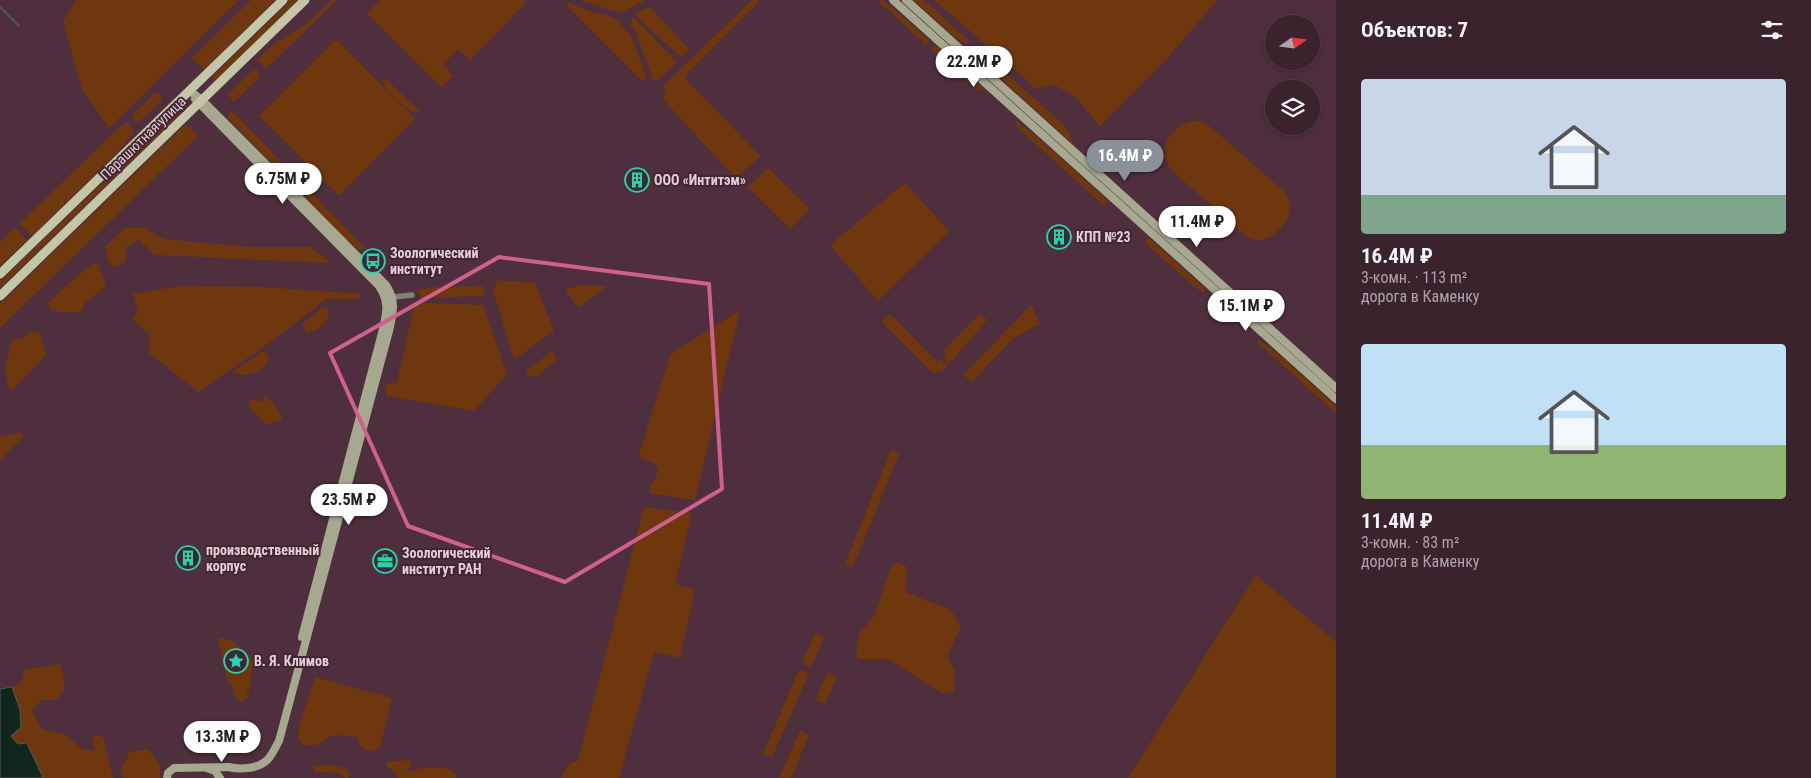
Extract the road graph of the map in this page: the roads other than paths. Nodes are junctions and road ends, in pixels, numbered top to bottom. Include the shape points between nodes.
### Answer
1 (283, 0) edge
2 (305, 0) edge
3 (893, 0) edge
4 (906, 0) edge
5 (190, 91) junction
6 (200, 102) junction
7 (0, 274) edge
8 (412, 295) dead end
9 (0, 296) edge
10 (393, 297) junction
11 (1336, 388) edge
12 (1336, 399) edge
13 (317, 591) junction
14 (207, 768) junction
15 (235, 768) junction
16 (167, 778) edge
17 (220, 778) edge
18 (224, 778) edge

1 - 5 main road, Парашютная улица
2 - 6 main road, Парашютная улица
3 - 12 street
4 - 11 street
5 - 6 street
5 - 7 main road, Парашютная улица
6 - 9 main road, Парашютная улица
6 - 10 street via 385,284
6 - 13 street via 379,286 386,300 387,313
8 - 10 street
10 - 13 street via 389,331
13 - 15 street via 279,741 264,763
14 - 15 street
14 - 16 street via 174,768
14 - 17 street
15 - 18 street

